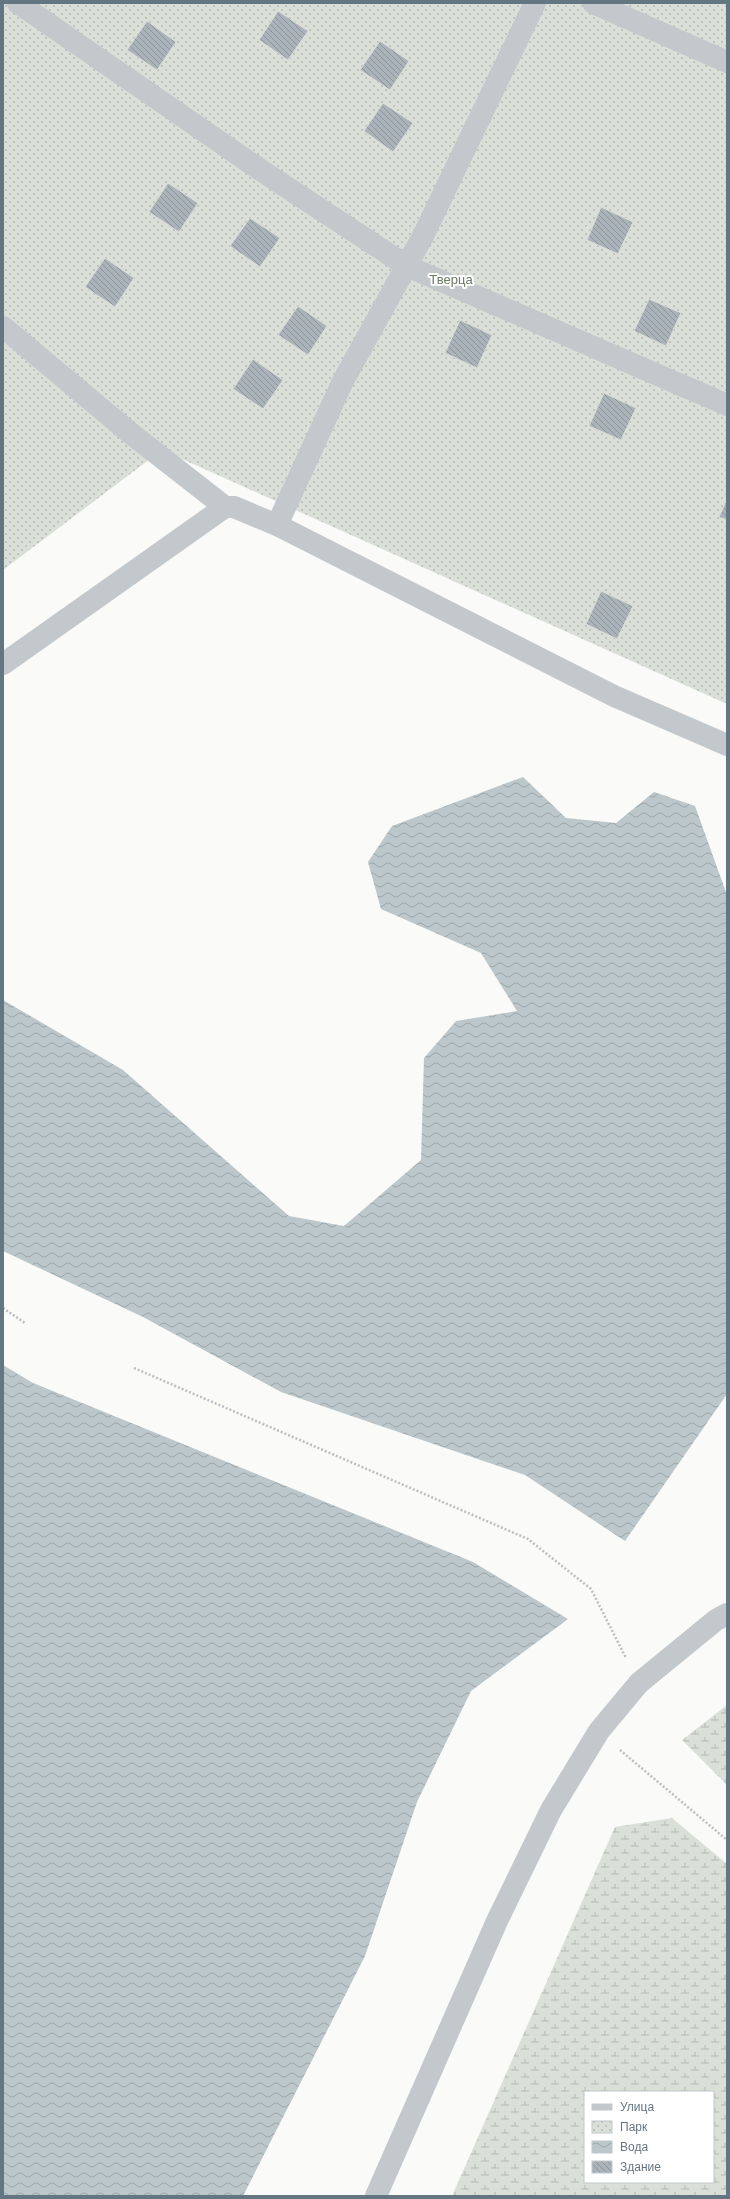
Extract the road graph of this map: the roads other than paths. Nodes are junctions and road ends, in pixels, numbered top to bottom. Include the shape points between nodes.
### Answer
1 (18, 3) edge
2 (535, 3) edge
3 (593, 3) edge
4 (727, 62) edge
5 (407, 266) junction
6 (3, 327) edge
7 (727, 405) edge
8 (225, 507) junction
9 (276, 525) junction
10 (3, 664) edge
11 (727, 746) edge
12 (727, 1614) edge
13 (376, 2196) edge

1 - 5 street via 265,173
2 - 5 street
3 - 4 street
5 - 7 street
5 - 9 street via 343,380
6 - 8 street via 129,432
8 - 9 street via 234,507
8 - 10 street
9 - 11 street via 614,696
12 - 13 street via 716,1620 639,1683 599,1731 550,1810 497,1922

